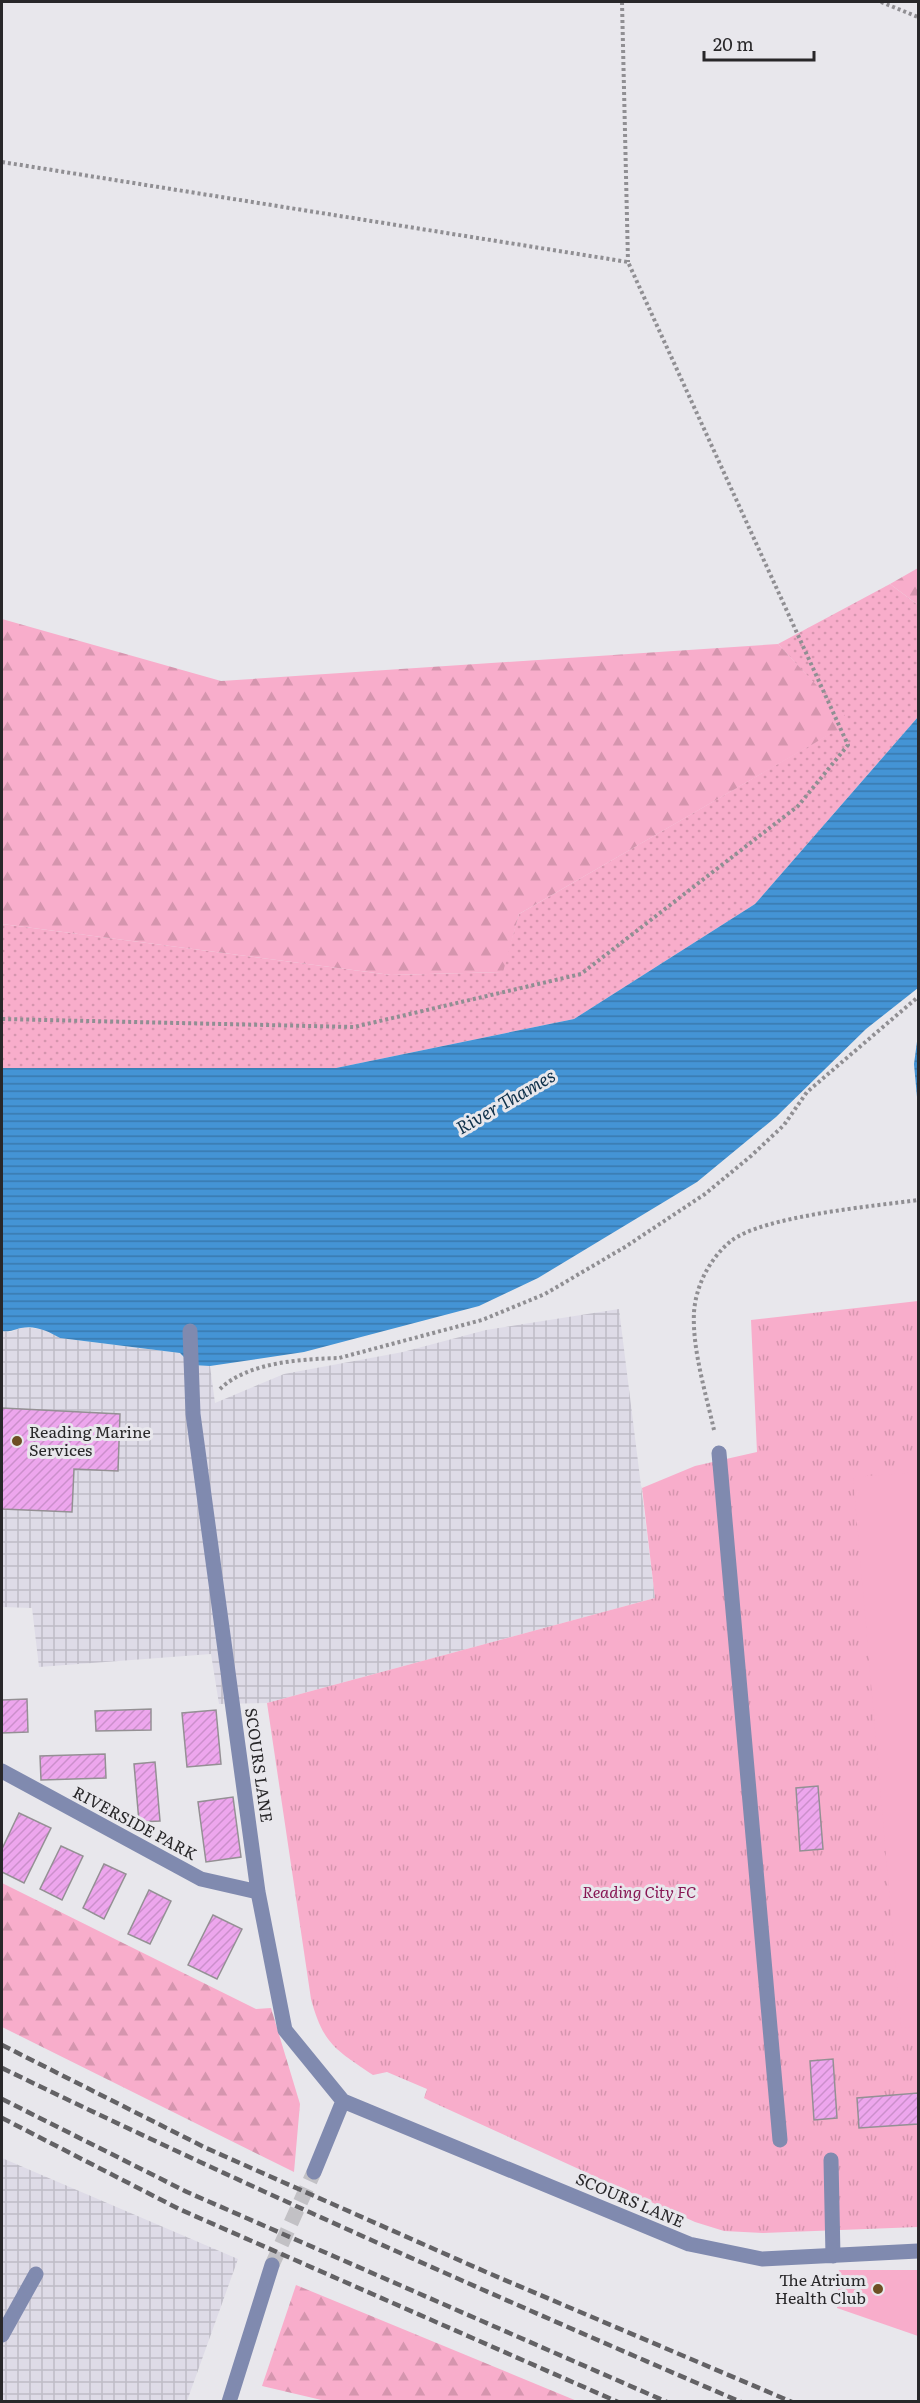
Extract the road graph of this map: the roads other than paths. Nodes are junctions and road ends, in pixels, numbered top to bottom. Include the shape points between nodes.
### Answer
1 (190, 1331) dead end
2 (719, 1453) road end
3 (2, 1771) edge
4 (258, 1892) junction
5 (343, 2101) junction
6 (780, 2140) dead end
7 (831, 2160) dead end
8 (314, 2172) tunnel mouth
9 (918, 2251) edge
10 (833, 2256) junction
11 (272, 2265) tunnel mouth
12 (36, 2274) dead end
13 (2, 2335) edge
14 (229, 2402) edge

1 - 4 street, SCOURS LANE via 193,1414
2 - 6 street
3 - 4 street, RIVERSIDE PARK via 201,1879
4 - 5 street, SCOURS LANE via 285,2030
5 - 8 street
5 - 10 street, SCOURS LANE via 689,2244 762,2259
7 - 10 street
9 - 10 street, SCOURS LANE
11 - 14 street
12 - 13 street

